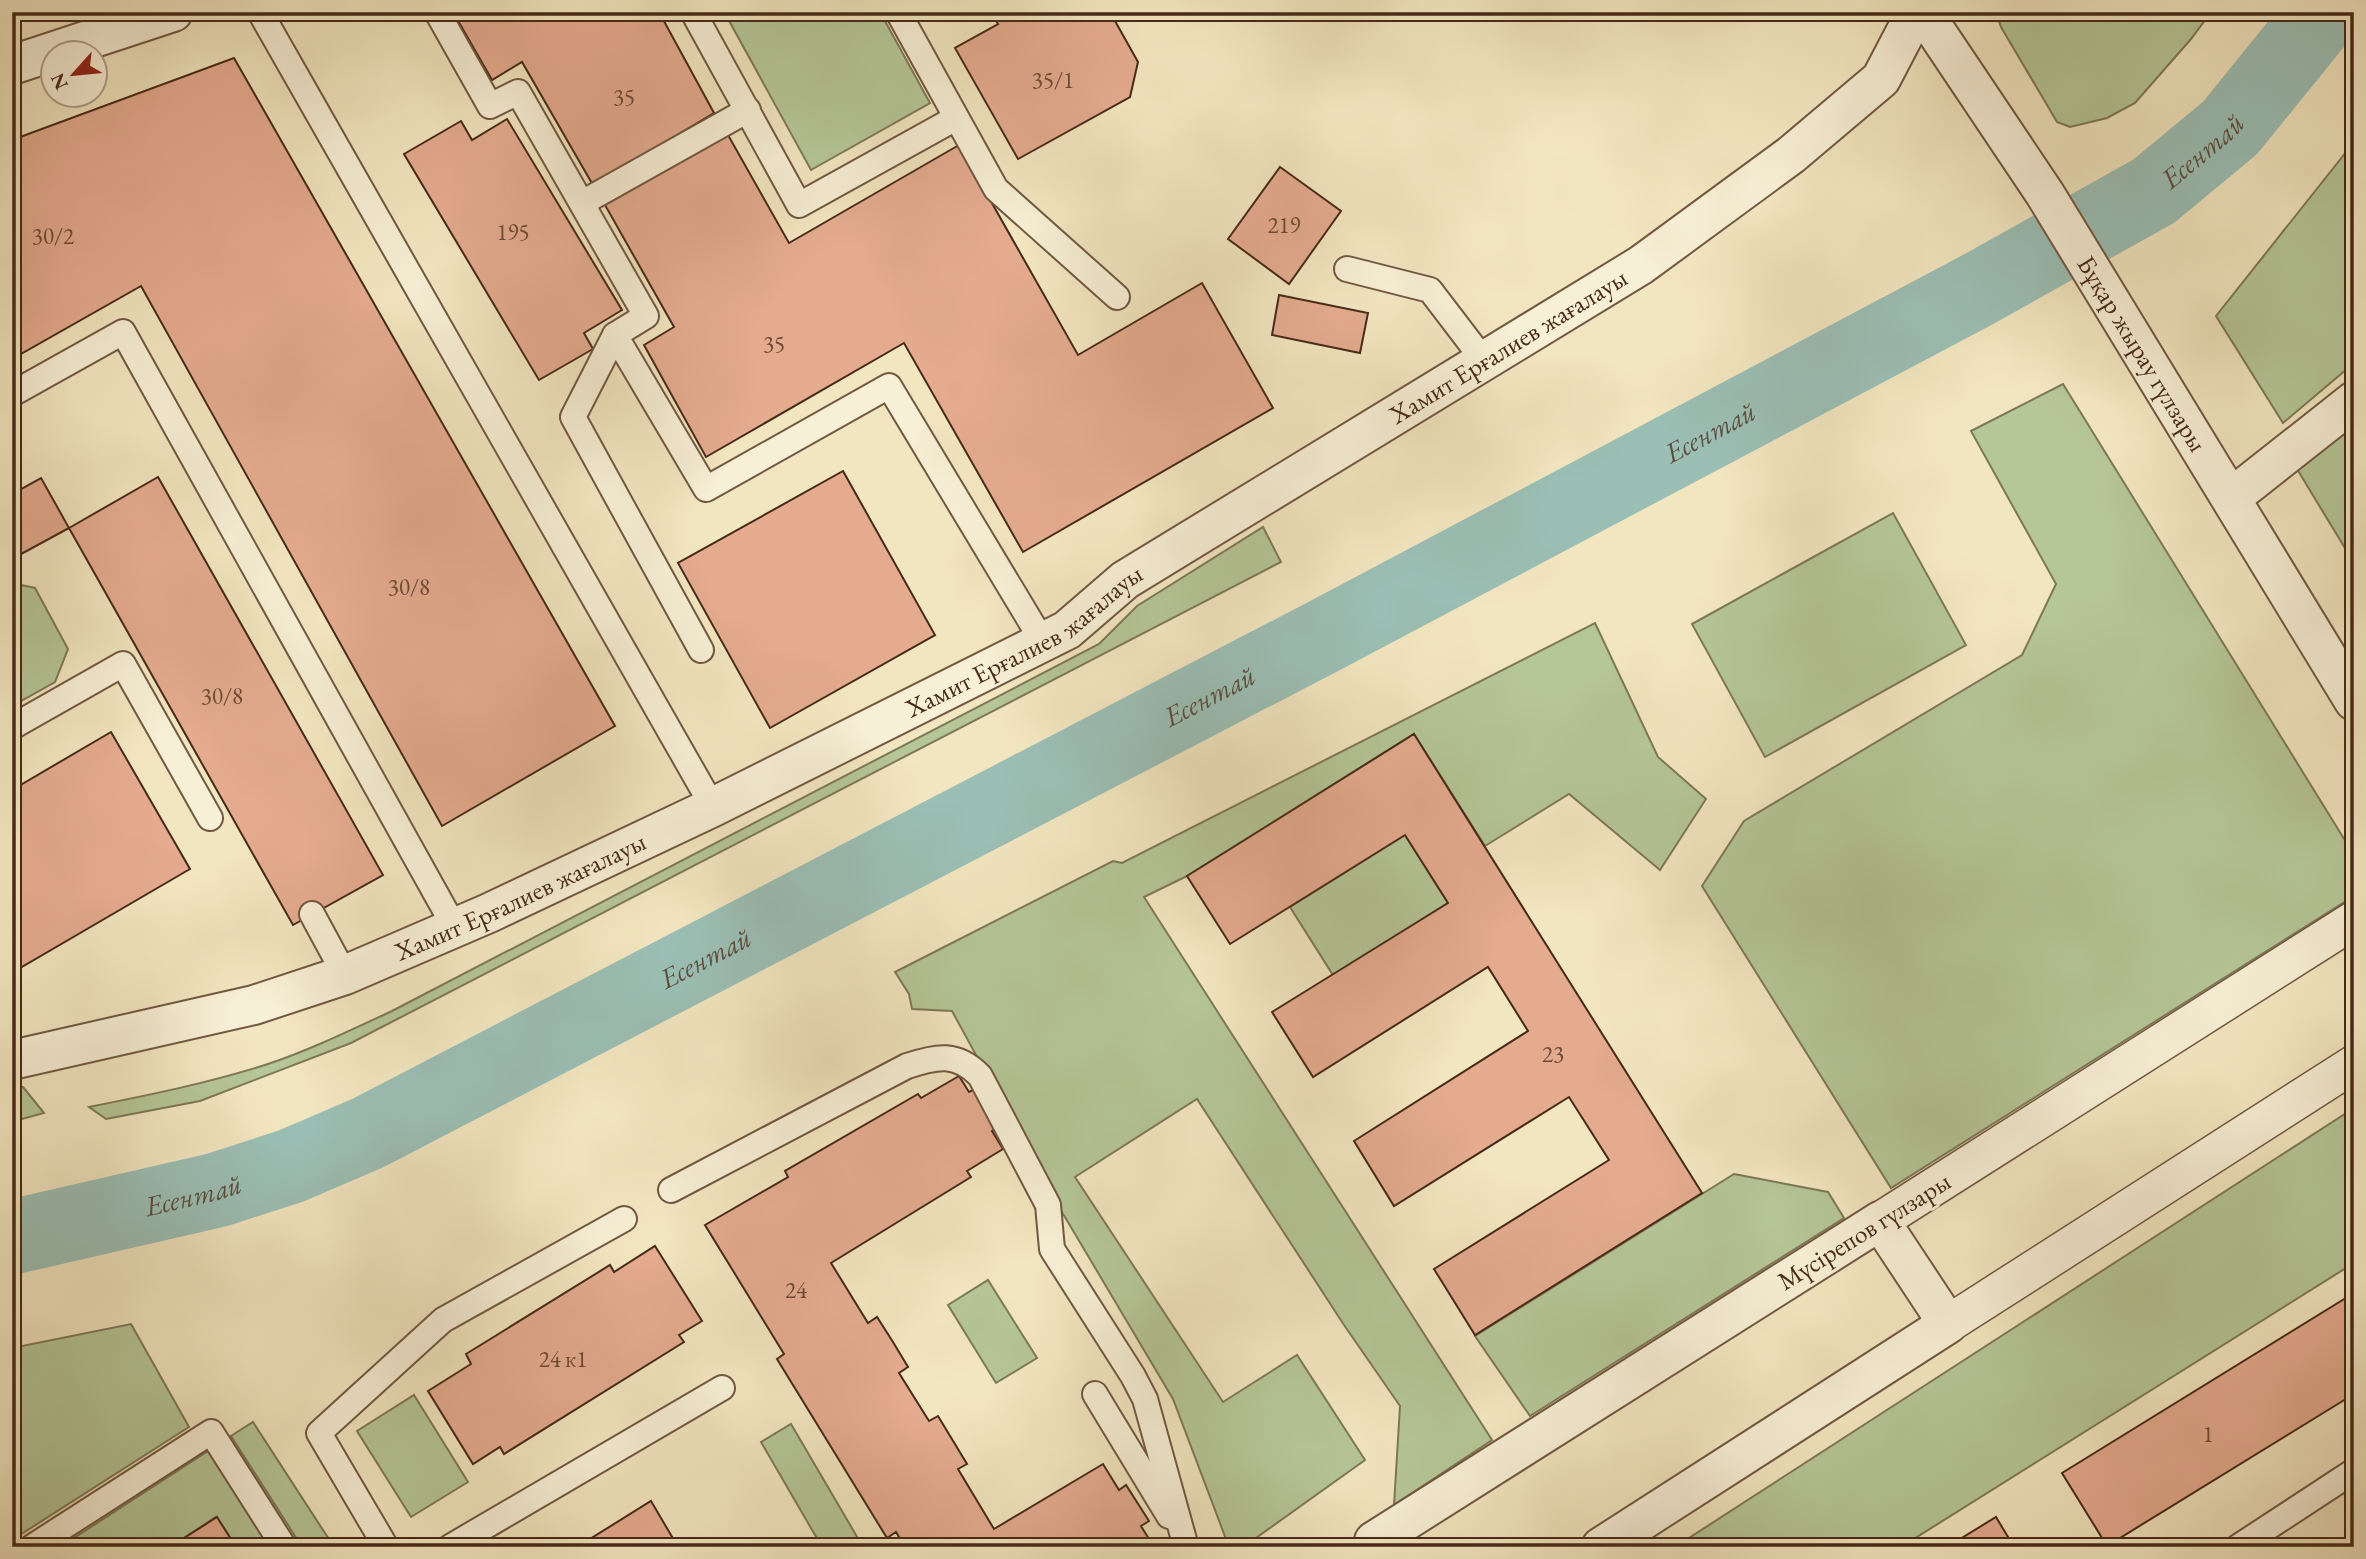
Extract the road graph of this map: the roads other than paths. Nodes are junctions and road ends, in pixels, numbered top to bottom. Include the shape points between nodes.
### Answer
1 (173, 12) edge
2 (260, 12) edge
3 (437, 12) edge
4 (693, 12) edge
5 (898, 12) edge
6 (1916, 12) edge
7 (1923, 12) edge
8 (12, 65) edge
9 (748, 110) junction
10 (956, 118) junction
11 (582, 203) junction
12 (1347, 269) dead end
13 (1116, 297) dead end
14 (615, 335) junction
15 (1485, 362) junction
16 (12, 394) edge
17 (2354, 401) edge
18 (2231, 498) junction
19 (1043, 642) junction
20 (701, 650) dead end
21 (2354, 701) edge
22 (12, 727) edge
23 (713, 807) junction
24 (210, 818) dead end
25 (312, 914) dead end
26 (2354, 920) edge
27 (455, 928) junction
28 (345, 975) junction
29 (12, 1060) edge
30 (2354, 1064) edge
31 (671, 1190) dead end
32 (624, 1219) dead end
33 (1880, 1221) junction
34 (1948, 1324) junction
35 (722, 1388) dead end
36 (1095, 1394) dead end
37 (2354, 1471) edge
38 (1374, 1541) dead end
39 (1185, 1544) edge
40 (32, 1547) edge
41 (284, 1547) edge
42 (386, 1547) edge
43 (450, 1547) edge
44 (1601, 1547) edge
45 (2238, 1547) edge

1 - 8 street
2 - 23 lane
3 - 11 lane via 490,106 518,92
4 - 9 lane
5 - 10 lane
6 - 15 street, Хамит Ерғалиев жағалауы via 1881,79 1790,155 1641,265
7 - 18 street, Бұқар жырау гүлзары via 2045,194
9 - 10 lane via 799,205
9 - 11 lane
10 - 13 lane via 996,189
11 - 14 lane via 646,316
12 - 15 lane via 1430,290
14 - 19 lane via 706,489 889,386
14 - 20 lane via 573,417
15 - 19 street, Хамит Ерғалиев жағалауы via 1125,580 1067,629
16 - 27 lane via 123,332
17 - 18 street
18 - 21 street, Бұқар жырау гүлзары
19 - 23 street, Хамит Ерғалиев жағалауы
22 - 24 lane via 122,664
23 - 27 street, Хамит Ерғалиев жағалауы
25 - 28 lane
26 - 33 street, Мүсірепов гүлзары
27 - 28 street, Хамит Ерғалиев жағалауы
28 - 29 street, Хамит Ерғалиев жағалауы via 254,1005
30 - 34 street
31 - 39 lane via 907,1066 951,1058 968,1064 980,1076 1048,1205 1052,1249 1144,1399
32 - 42 lane via 443,1320 319,1433
33 - 34 street
33 - 38 street, Мүсірепов гүлзары
34 - 44 street
35 - 43 lane
36 - 39 lane
37 - 45 lane
40 - 41 lane via 211,1432

